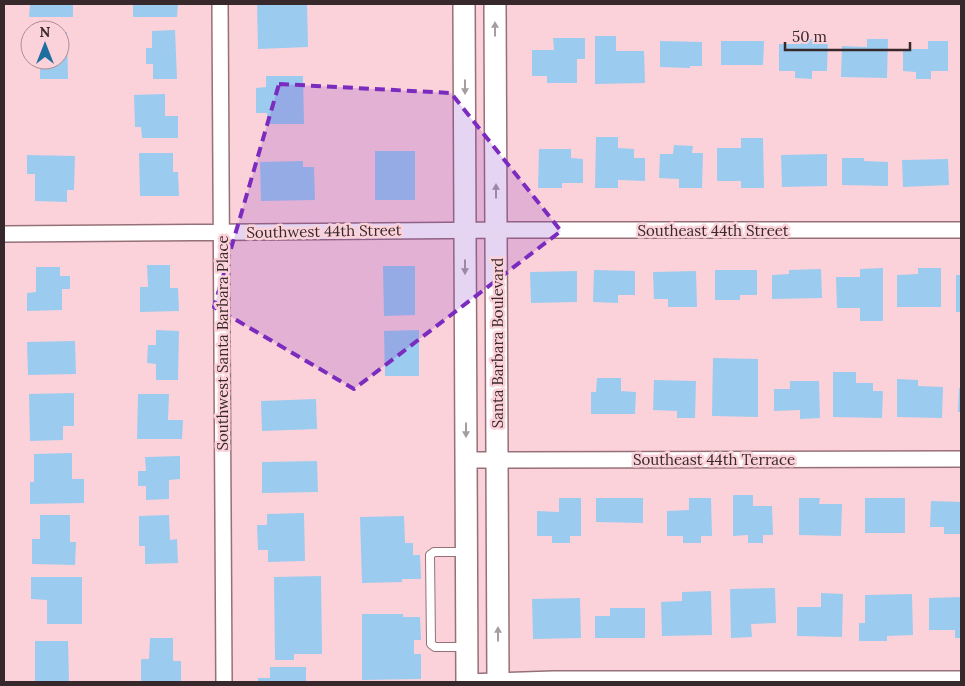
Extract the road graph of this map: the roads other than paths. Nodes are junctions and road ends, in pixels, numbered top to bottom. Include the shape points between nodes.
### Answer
1 (220, 4) edge
2 (464, 4) edge
3 (495, 4) edge
4 (961, 230) edge
5 (465, 231) junction
6 (221, 232) junction
7 (497, 232) junction
8 (4, 234) edge
9 (961, 459) edge
10 (466, 460) junction
11 (498, 460) junction
12 (467, 552) junction
13 (467, 647) junction
14 (961, 680) edge
15 (224, 682) edge
16 (467, 682) edge
17 (498, 682) edge

1 - 6 street, Southwest Santa Barbara Place
2 -> 5 main road, Santa Barbara Boulevard
7 -> 3 main road, Santa Barbara Boulevard
4 - 7 street, Southeast 44th Street
5 - 6 street, Southwest 44th Street
5 - 7 street, Southeast 44th Street
5 -> 10 main road, Santa Barbara Boulevard
6 - 8 street, Southwest 44th Street
6 - 15 street, Southwest Santa Barbara Place
7 - 11 main road, Santa Barbara Boulevard
9 - 11 street, Southeast 44th Terrace
10 - 11 street, Southeast 44th Terrace
10 - 12 main road, Santa Barbara Boulevard
17 -> 11 main road, Santa Barbara Boulevard
12 - 13 main road, Santa Barbara Boulevard
12 - 13 lane via 434,552 430,555 431,644 436,647
13 - 16 main road, Santa Barbara Boulevard
14 - 17 street
16 - 17 street

